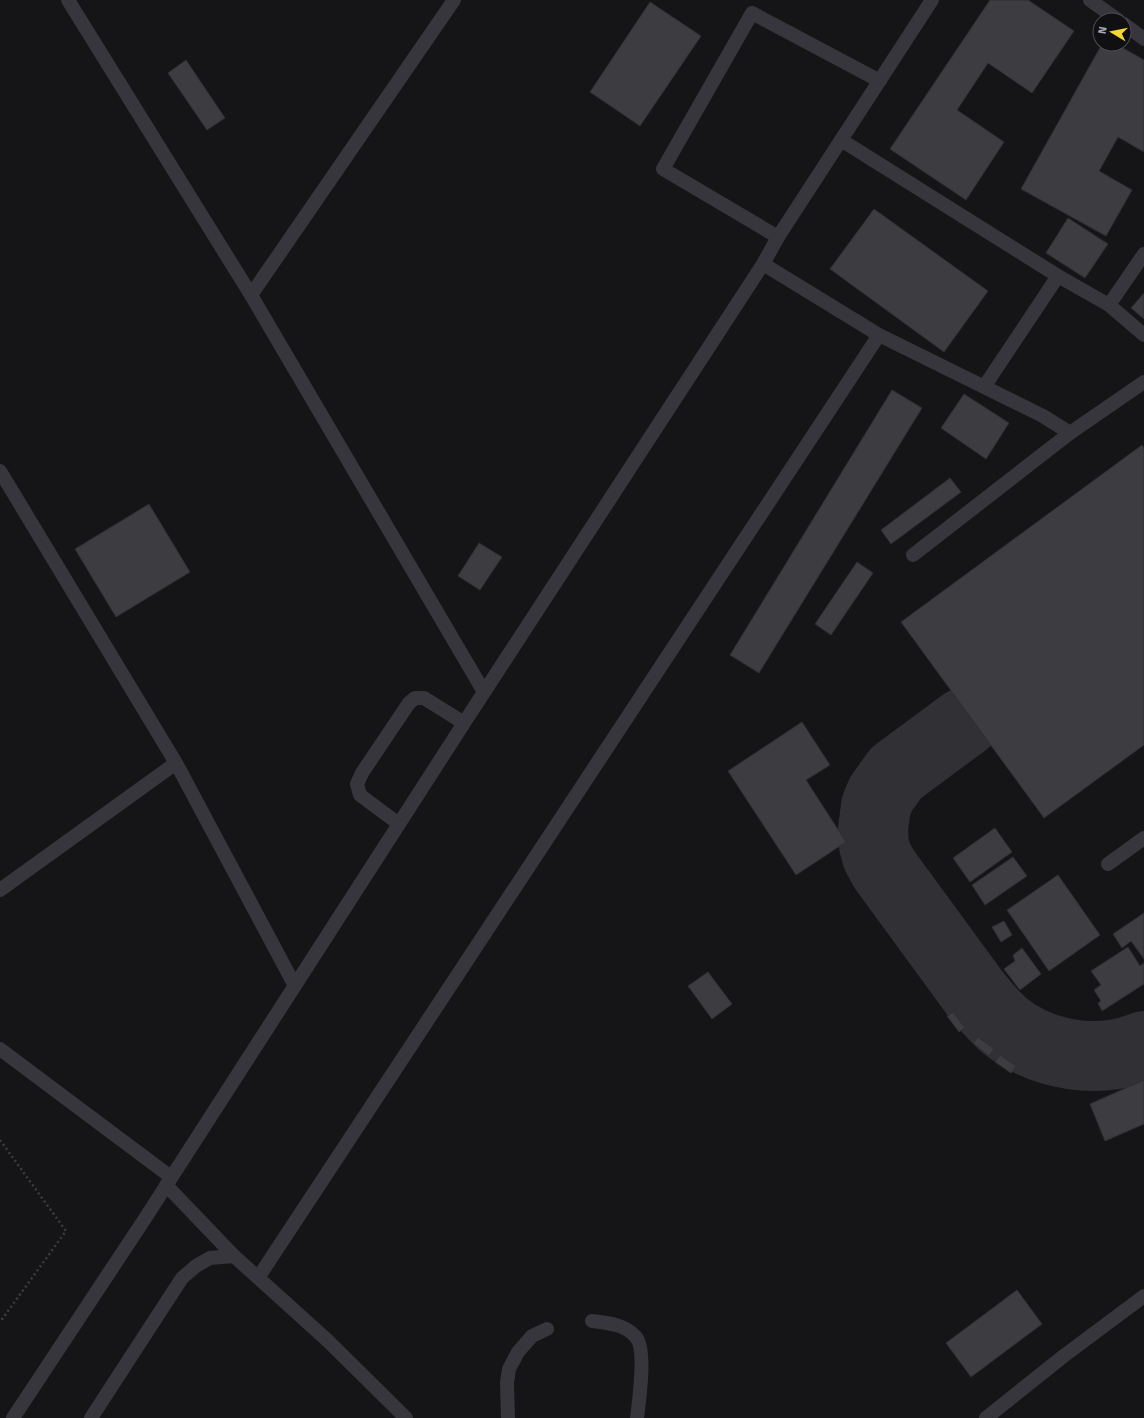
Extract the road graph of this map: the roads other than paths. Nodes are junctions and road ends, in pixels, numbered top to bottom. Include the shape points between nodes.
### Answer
1 (68, 0) edge
2 (454, 0) edge
3 (932, 0) edge
4 (1090, 0) edge
5 (1107, 12) edge
6 (1132, 30) edge
7 (1144, 39) edge
8 (880, 81) junction
9 (841, 140) junction
10 (778, 237) junction
11 (1144, 254) edge
12 (763, 264) junction
13 (1058, 276) junction
14 (251, 295) junction
15 (1109, 305) junction
16 (879, 335) junction
17 (1144, 335) edge
18 (1144, 382) edge
19 (984, 388) junction
20 (1070, 433) junction
21 (0, 470) edge
22 (913, 555) dead end
23 (484, 692) junction
24 (464, 723) junction
25 (176, 763) junction
26 (399, 824) junction
27 (1144, 838) edge
28 (1108, 864) dead end
29 (0, 890) edge
30 (295, 986) junction
31 (0, 1049) edge
32 (168, 1181) junction
33 (234, 1256) junction
34 (258, 1278) junction
35 (1144, 1296) edge
36 (592, 1321) dead end
37 (547, 1329) dead end
38 (13, 1418) edge
39 (91, 1418) edge
40 (406, 1418) edge
41 (508, 1418) edge
42 (637, 1418) edge
43 (986, 1418) edge

1 - 14 lane
2 - 14 lane
3 - 8 lane
4 - 5 lane
6 - 7 lane
8 - 9 lane
8 - 10 lane via 752,13 663,169
9 - 10 lane
9 - 13 lane
10 - 12 lane
11 - 15 lane
12 - 16 lane
12 - 23 lane
13 - 15 lane
13 - 19 lane
14 - 23 lane
15 - 17 lane
16 - 19 lane
16 - 34 lane
18 - 20 lane
19 - 20 lane via 1043,416
20 - 22 lane
21 - 25 lane
23 - 24 lane
24 - 26 lane
24 - 26 lane via 424,698 415,698 409,703 362,773 357,784 360,795
25 - 29 lane
25 - 30 lane
26 - 30 lane
27 - 28 lane
30 - 32 lane
31 - 32 lane
32 - 33 lane
32 - 38 lane
33 - 34 lane
33 - 39 lane via 210,1258 182,1278
34 - 40 lane via 327,1340
35 - 43 lane
36 - 42 lane via 625,1328 636,1336 641,1349
37 - 41 lane via 532,1336 518,1352 509,1369

